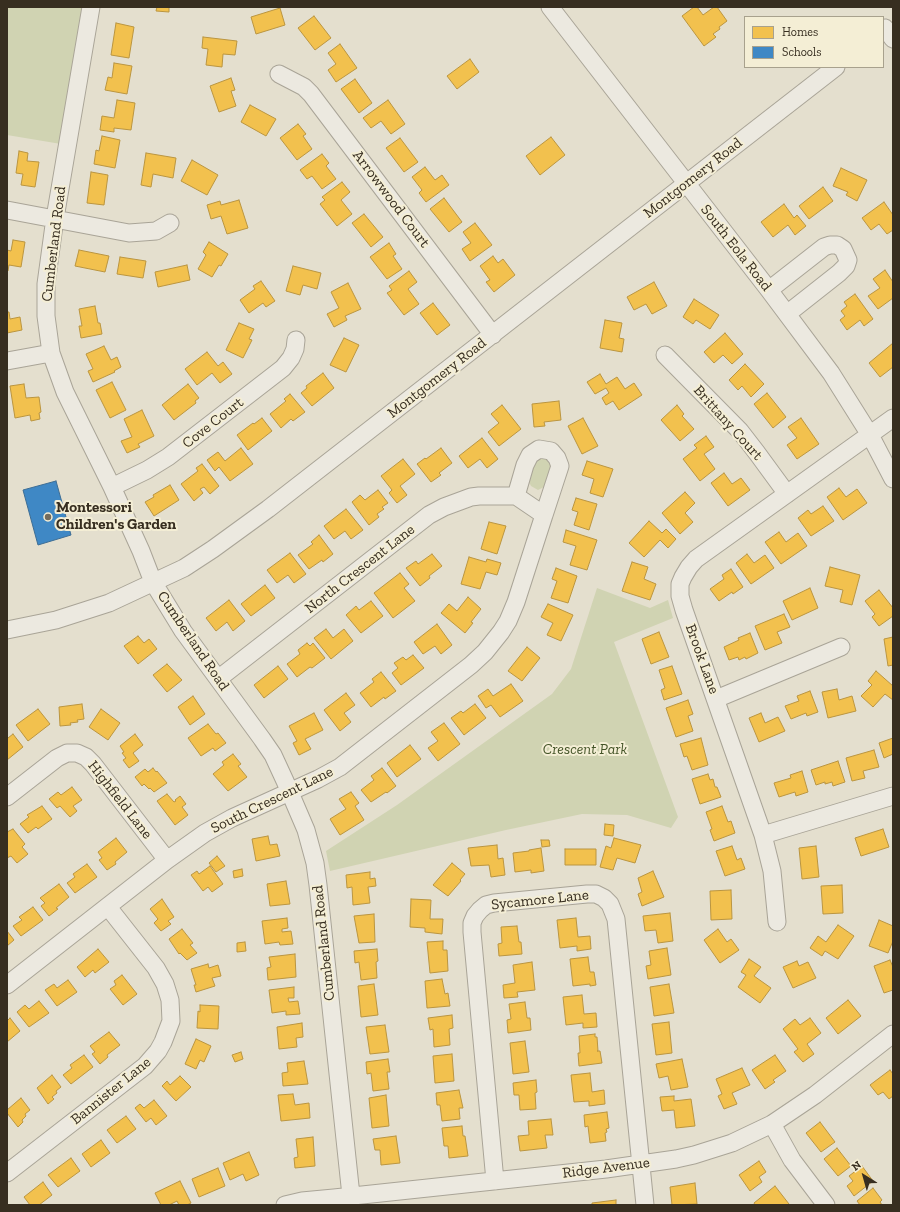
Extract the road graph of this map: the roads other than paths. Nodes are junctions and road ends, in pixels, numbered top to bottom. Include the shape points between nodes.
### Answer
1 (91, 7) edge
2 (550, 7) edge
3 (835, 68) edge
4 (279, 74) dead end
5 (686, 183) junction
6 (7, 210) edge
7 (55, 218) junction
8 (170, 223) dead end
9 (768, 290) junction
10 (787, 314) junction
11 (492, 335) junction
12 (296, 340) dead end
13 (50, 353) junction
14 (665, 355) dead end
15 (7, 361) edge
16 (893, 418) edge
17 (870, 435) junction
18 (893, 479) edge
19 (112, 487) junction
20 (787, 494) junction
21 (516, 496) junction
22 (544, 515) junction
23 (153, 582) junction
24 (7, 630) edge
25 (841, 647) dead end
26 (218, 679) junction
27 (716, 699) junction
28 (290, 792) junction
29 (7, 796) edge
30 (893, 796) edge
31 (763, 835) junction
32 (167, 860) junction
33 (108, 907) junction
34 (776, 922) dead end
35 (7, 985) edge
36 (893, 1034) edge
37 (772, 1124) junction
38 (641, 1164) junction
39 (7, 1173) edge
40 (495, 1180) junction
41 (352, 1200) edge
42 (285, 1205) edge
43 (645, 1205) edge
44 (826, 1205) edge

1 - 7 street, Cumberland Road
2 - 5 street, South Eola Road
3 - 5 street, Montgomery Road
4 - 11 street, Arrowwood Court via 304,87 311,94
5 - 9 street, South Eola Road
5 - 11 street, Montgomery Road
6 - 7 street
7 - 8 street via 129,232 156,231
7 - 13 street, Cumberland Road via 46,284
9 - 10 street, South Eola Road
9 - 10 street via 824,247 837,245 843,249 848,260 846,266
10 - 17 street, South Eola Road via 831,373
11 - 23 street, Montgomery Road via 232,536 184,568
12 - 19 street, Cove Court via 295,349 283,368 168,457
13 - 15 street
13 - 19 street, Cumberland Road via 65,392
14 - 20 street, Brittany Court via 740,431
16 - 17 street, Brook Lane
17 - 18 street, South Eola Road
17 - 20 street, Brook Lane
19 - 23 street, Cumberland Road
20 - 27 street, Brook Lane via 696,559 680,584 680,596
21 - 22 street
21 - 22 street, South Crescent Lane via 530,455 539,449 551,451 560,466
21 - 26 street, North Crescent Lane via 471,497 429,515
22 - 28 street, South Crescent Lane via 516,602 504,627 485,652 340,767
23 - 24 street, Montgomery Road via 80,612
23 - 26 street, Cumberland Road via 183,631
25 - 27 street
26 - 28 street, Cumberland Road via 273,755
27 - 31 street, Brook Lane
28 - 32 street, South Crescent Lane via 232,818 205,833
28 - 41 street, Cumberland Road via 306,830 318,885
29 - 32 street, Highfield Lane via 57,758 67,753 77,753 93,764
30 - 31 street
31 - 34 street, Brook Lane via 772,871
32 - 33 street, South Crescent Lane
33 - 35 street, South Crescent Lane
33 - 39 street, Bannister Lane via 156,968 165,984 170,1000 171,1021 158,1051 144,1066
36 - 37 street, Ridge Avenue via 815,1095
37 - 38 street, Ridge Avenue via 714,1149 676,1160
37 - 44 street via 792,1160
38 - 40 street, Ridge Avenue
38 - 40 street, Sycamore Lane via 616,919 610,904 596,894 494,903 486,905 475,916 472,932
38 - 43 street, Sycamore Lane
40 - 41 street, Ridge Avenue
41 - 42 street, Ridge Avenue via 302,1201

